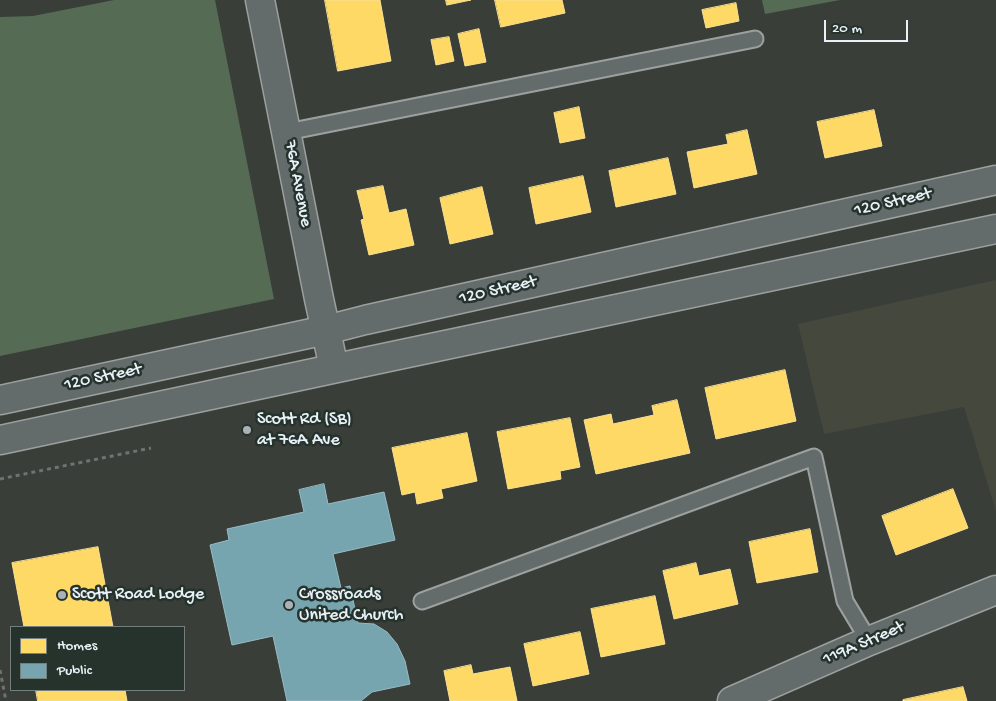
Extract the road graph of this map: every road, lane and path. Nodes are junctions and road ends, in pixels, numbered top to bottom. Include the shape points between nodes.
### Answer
1 (260, 0) edge
2 (754, 39) dead end
3 (287, 132) junction
4 (996, 180) edge
5 (996, 229) edge
6 (326, 330) junction
7 (334, 368) junction
8 (0, 400) edge
9 (0, 440) edge
10 (151, 448) dead end
11 (0, 479) edge
12 (996, 590) edge
13 (422, 601) dead end
14 (869, 641) junction
15 (0, 670) edge
16 (6, 701) edge
17 (732, 701) edge

1 - 3 main road, 76A Avenue
2 - 3 lane
3 - 6 main road, 76A Avenue
4 - 6 main road, 120 Street
5 - 7 main road
6 - 7 main road, 76A Avenue
6 - 8 main road, 120 Street
7 - 9 main road
10 - 11 path
12 - 14 main road, 119A Street
13 - 14 lane via 814,457 845,601
14 - 17 main road, 119A Street
15 - 16 path

